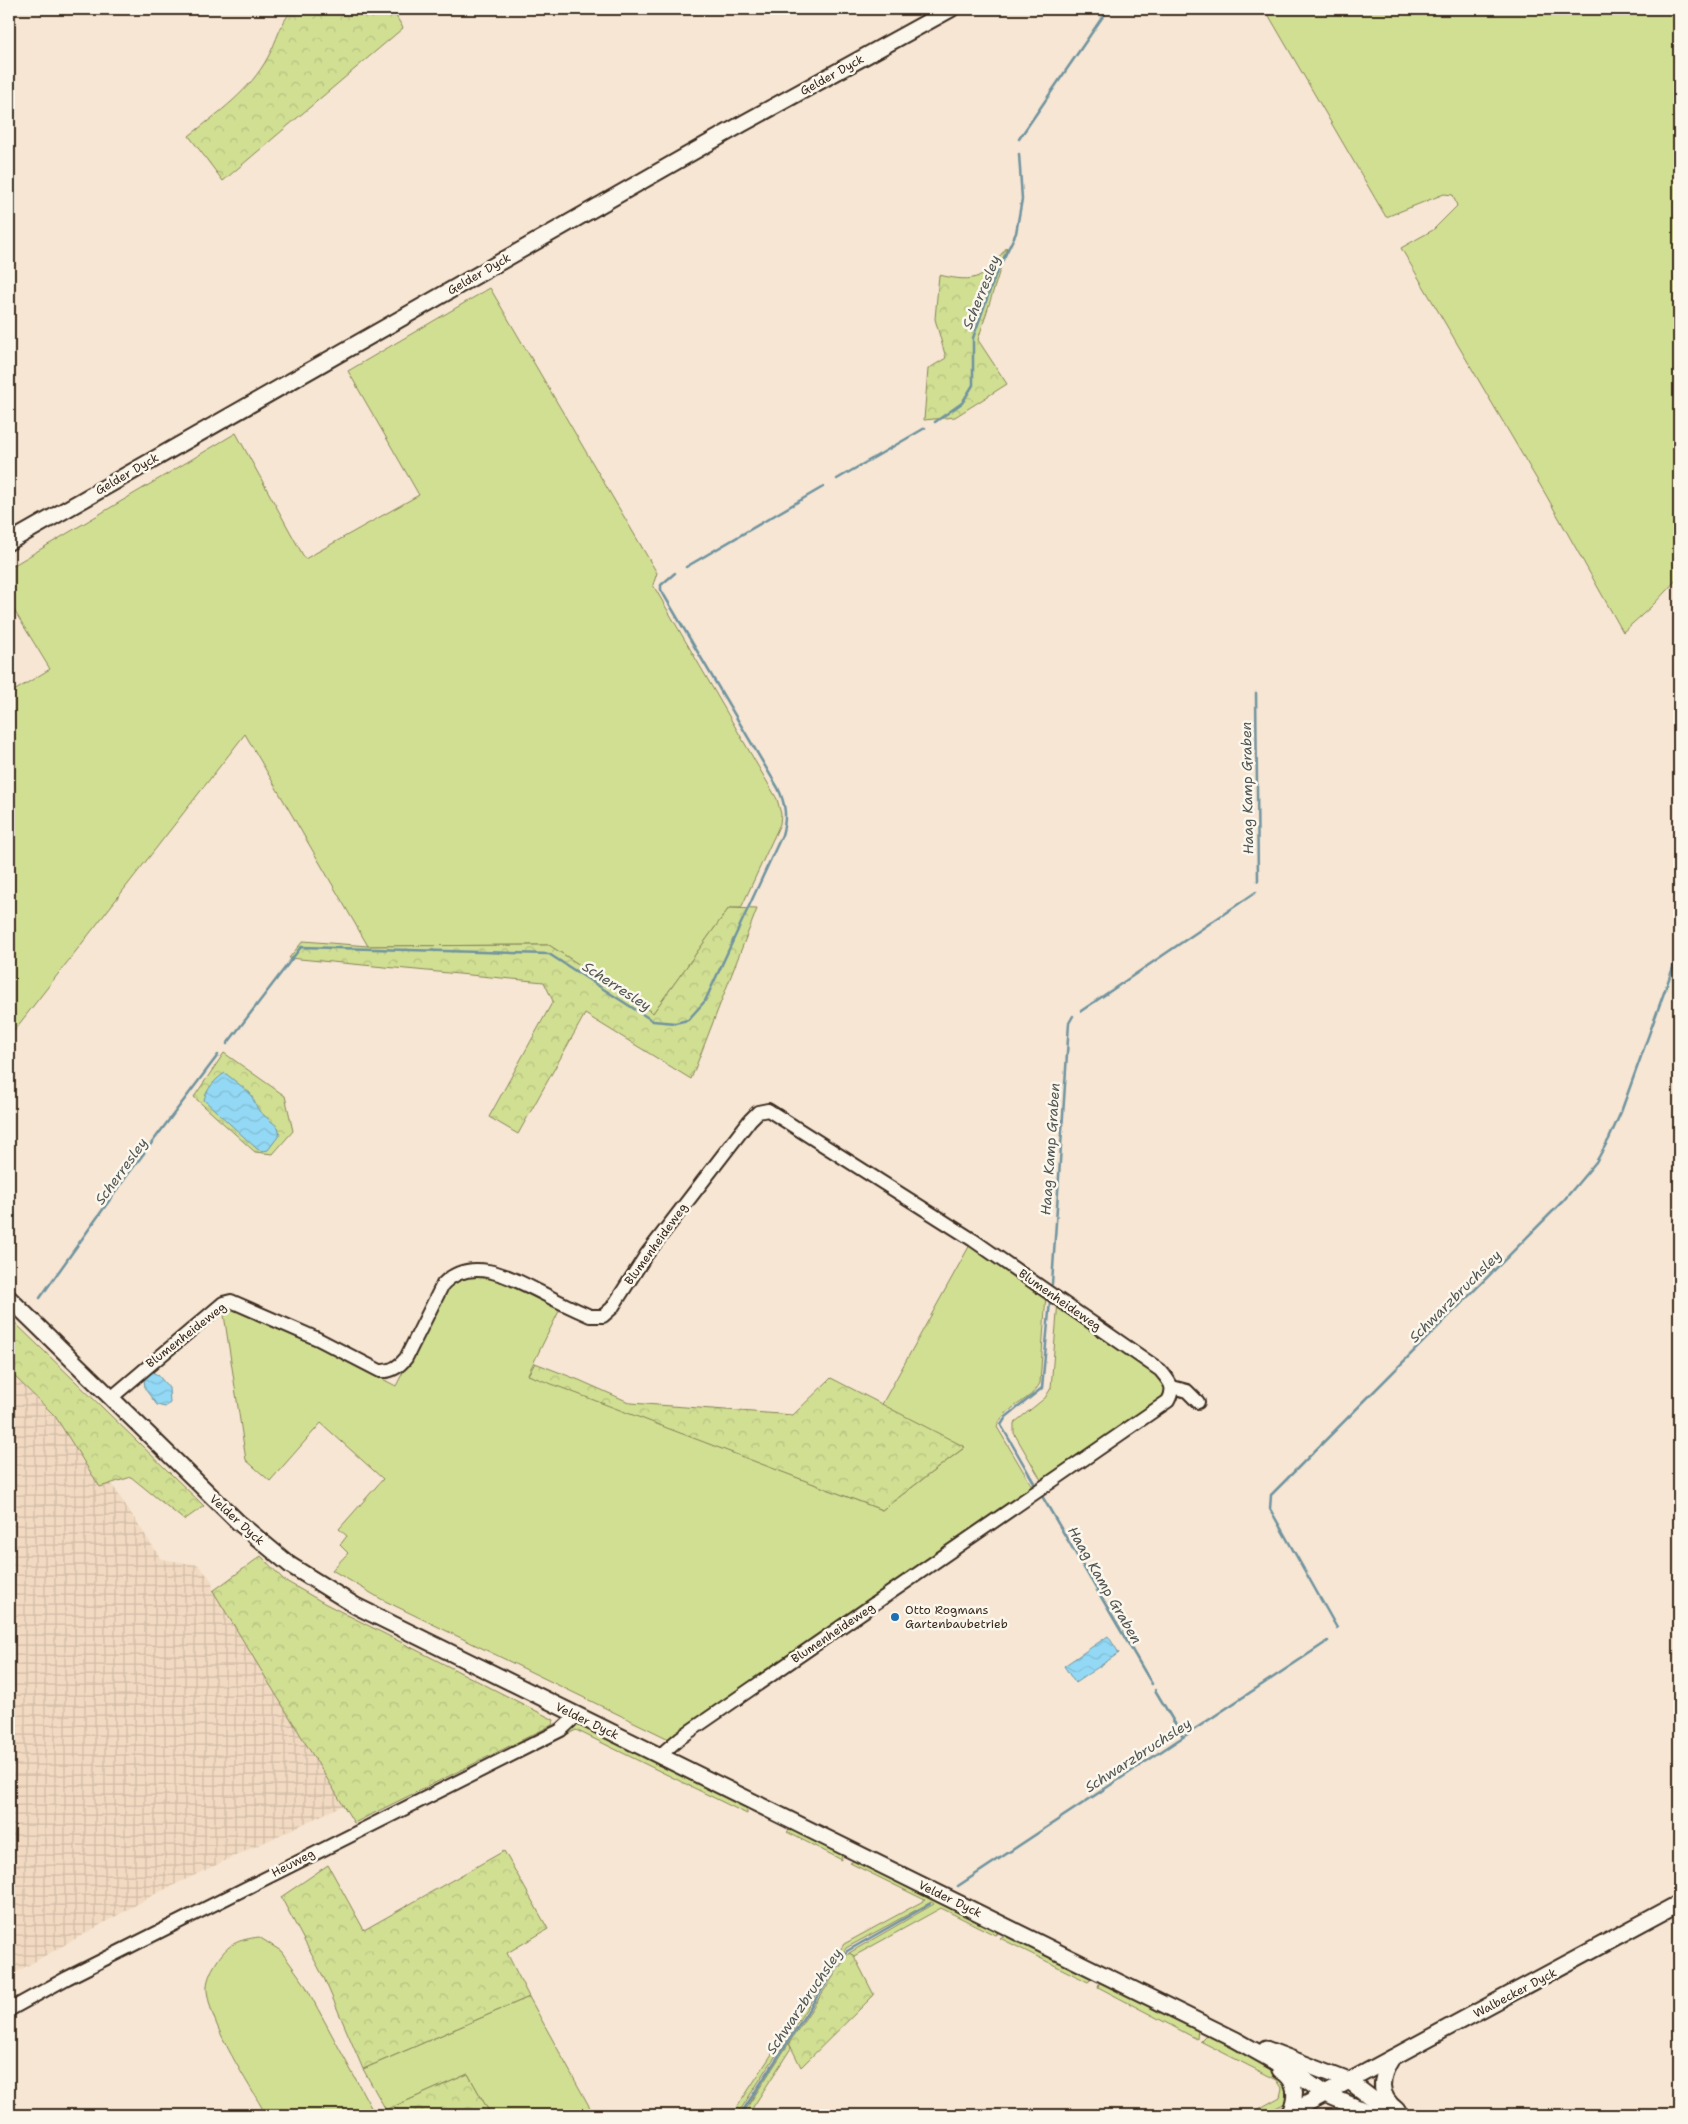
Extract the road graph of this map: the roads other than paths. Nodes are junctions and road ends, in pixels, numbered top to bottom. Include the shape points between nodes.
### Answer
1 (951, 9) edge
2 (9, 542) edge
3 (9, 1298) edge
4 (1172, 1387) junction
5 (111, 1398) junction
6 (1198, 1402) dead end
7 (576, 1716) junction
8 (662, 1758) junction
9 (1679, 1903) edge
10 (9, 2010) edge
11 (1236, 2040) junction
12 (1393, 2058) junction
13 (1270, 2060) junction
14 (1349, 2081) junction
15 (1325, 2094) junction
16 (1288, 2114) edge
17 (1375, 2115) edge
18 (1403, 2115) edge

1 - 2 main road, Gelder Dyck via 742,124
3 - 5 main road, Velder Dyck
4 - 5 street, Blumenheideweg via 1160,1370 973,1240 768,1110 758,1112 750,1120 603,1316 590,1316 503,1274 472,1270 460,1272 444,1284 406,1358 387,1372 231,1301 223,1303
4 - 6 street, Blumenheideweg via 1187,1391
4 - 8 street, Blumenheideweg via 1168,1401 680,1738
5 - 7 main road, Velder Dyck via 232,1516 290,1565 356,1606
7 - 8 main road, Velder Dyck
7 - 10 street, Heuweg via 561,1730
8 - 11 main road, Velder Dyck
9 - 12 main road, Walbecker Dyck
11 - 13 main road, Velder Dyck
11 - 14 main road, Velder Dyck
12 - 14 main road, Walbecker Dyck
12 - 18 main road via 1382,2079 1382,2090 1385,2098
13 - 15 main road, Velder Dyck
13 - 16 main road via 1292,2079 1296,2093
14 - 15 main road, Walbecker Dyck
14 - 18 main road, Velder Dyck via 1378,2103
15 - 16 main road, Walbecker Dyck
15 - 17 main road, Velder Dyck

